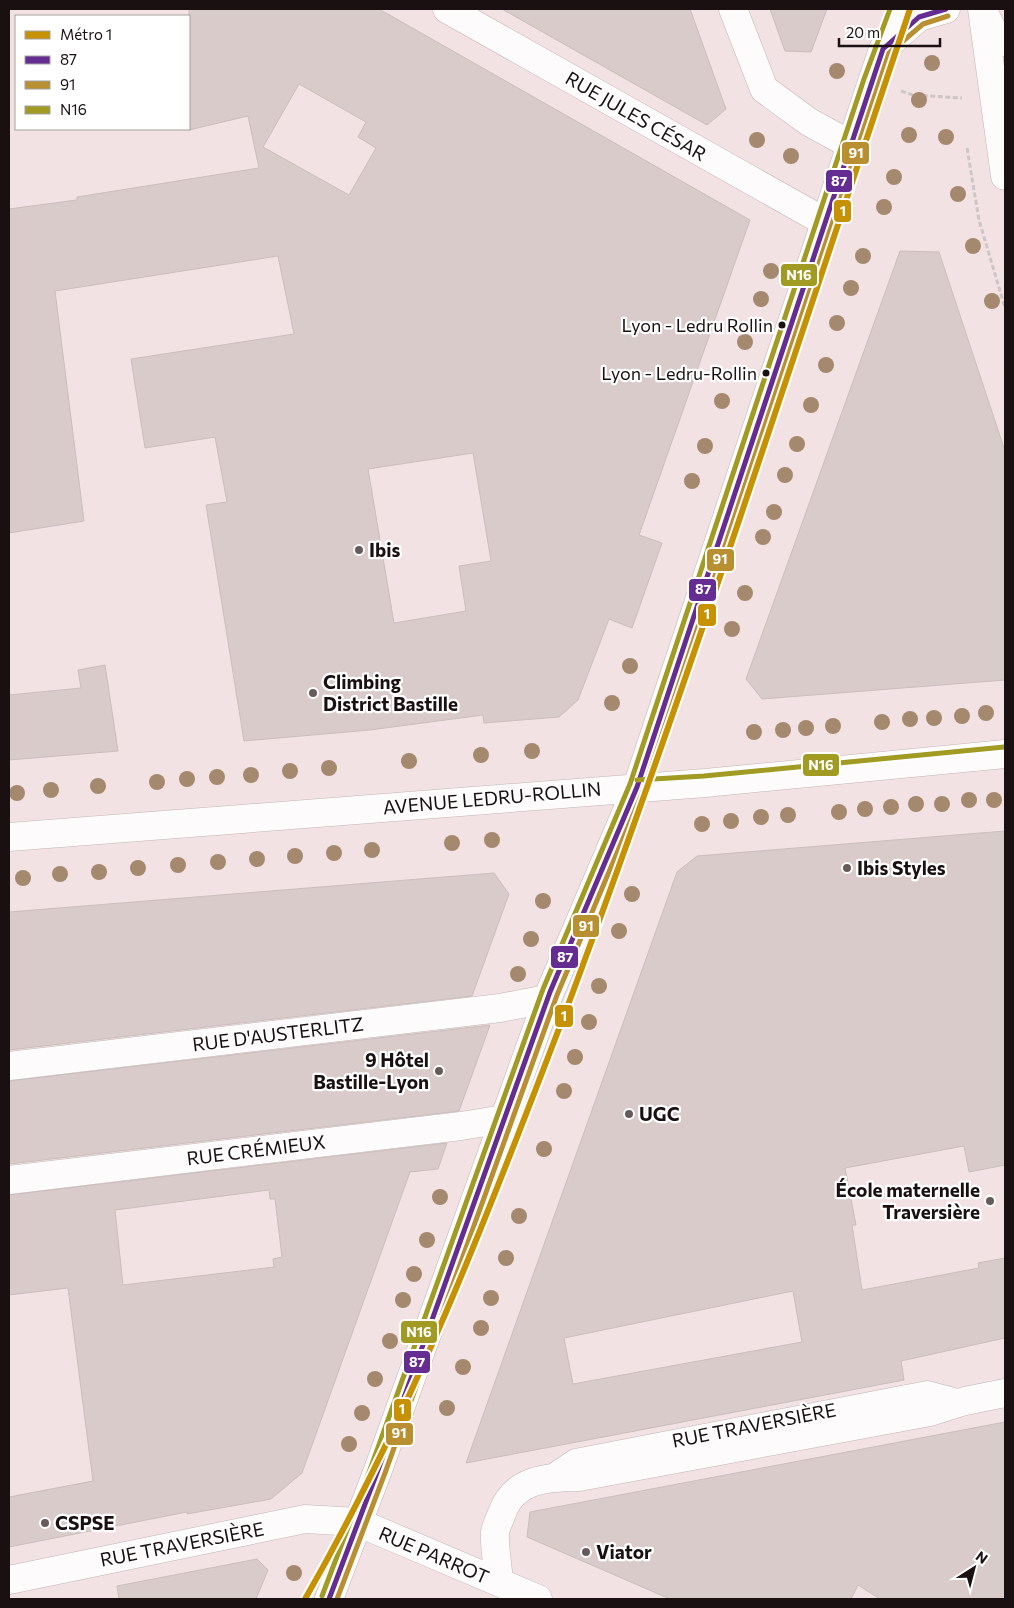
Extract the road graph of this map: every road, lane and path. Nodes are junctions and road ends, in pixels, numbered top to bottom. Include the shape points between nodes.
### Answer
1 (447, 9) edge
2 (733, 9) edge
3 (898, 9) edge
4 (946, 9) edge
5 (982, 9) edge
6 (986, 9) edge
7 (1005, 46) edge
8 (883, 49) junction
9 (998, 75) edge
10 (913, 95) dead end
11 (962, 98) dead end
12 (850, 144) junction
13 (1005, 176) edge
14 (979, 220) dead end
15 (825, 222) junction
16 (1005, 308) edge
17 (1005, 754) edge
18 (637, 786) junction
19 (9, 837) edge
20 (547, 999) junction
21 (9, 1066) edge
22 (504, 1119) junction
23 (9, 1180) edge
24 (1005, 1393) edge
25 (357, 1522) junction
26 (9, 1580) edge
27 (499, 1582) junction
28 (329, 1599) edge
29 (538, 1599) edge

1 - 15 street, RUE JULES CÉSAR
2 - 12 street via 764,89 809,122
3 - 8 lane
4 - 8 street via 919,17
5 - 9 street
6 - 7 lane
8 - 12 street
9 - 13 street
10 - 11 path
12 - 15 street
14 - 16 path
15 - 18 street
17 - 18 street, AVENUE LEDRU-ROLLIN via 704,783
18 - 19 street, AVENUE LEDRU-ROLLIN
18 - 20 street
20 - 21 street, RUE D'AUSTERLITZ via 500,1008
20 - 22 street
22 - 23 street, RUE CRÉMIEUX
22 - 25 street
24 - 27 street, RUE TRAVERSIÈRE via 930,1412 579,1477 548,1478 527,1483 505,1505 495,1531
25 - 26 street, RUE TRAVERSIÈRE via 305,1520
25 - 27 street, RUE PARROT
25 - 28 street
27 - 29 street, RUE PARROT

